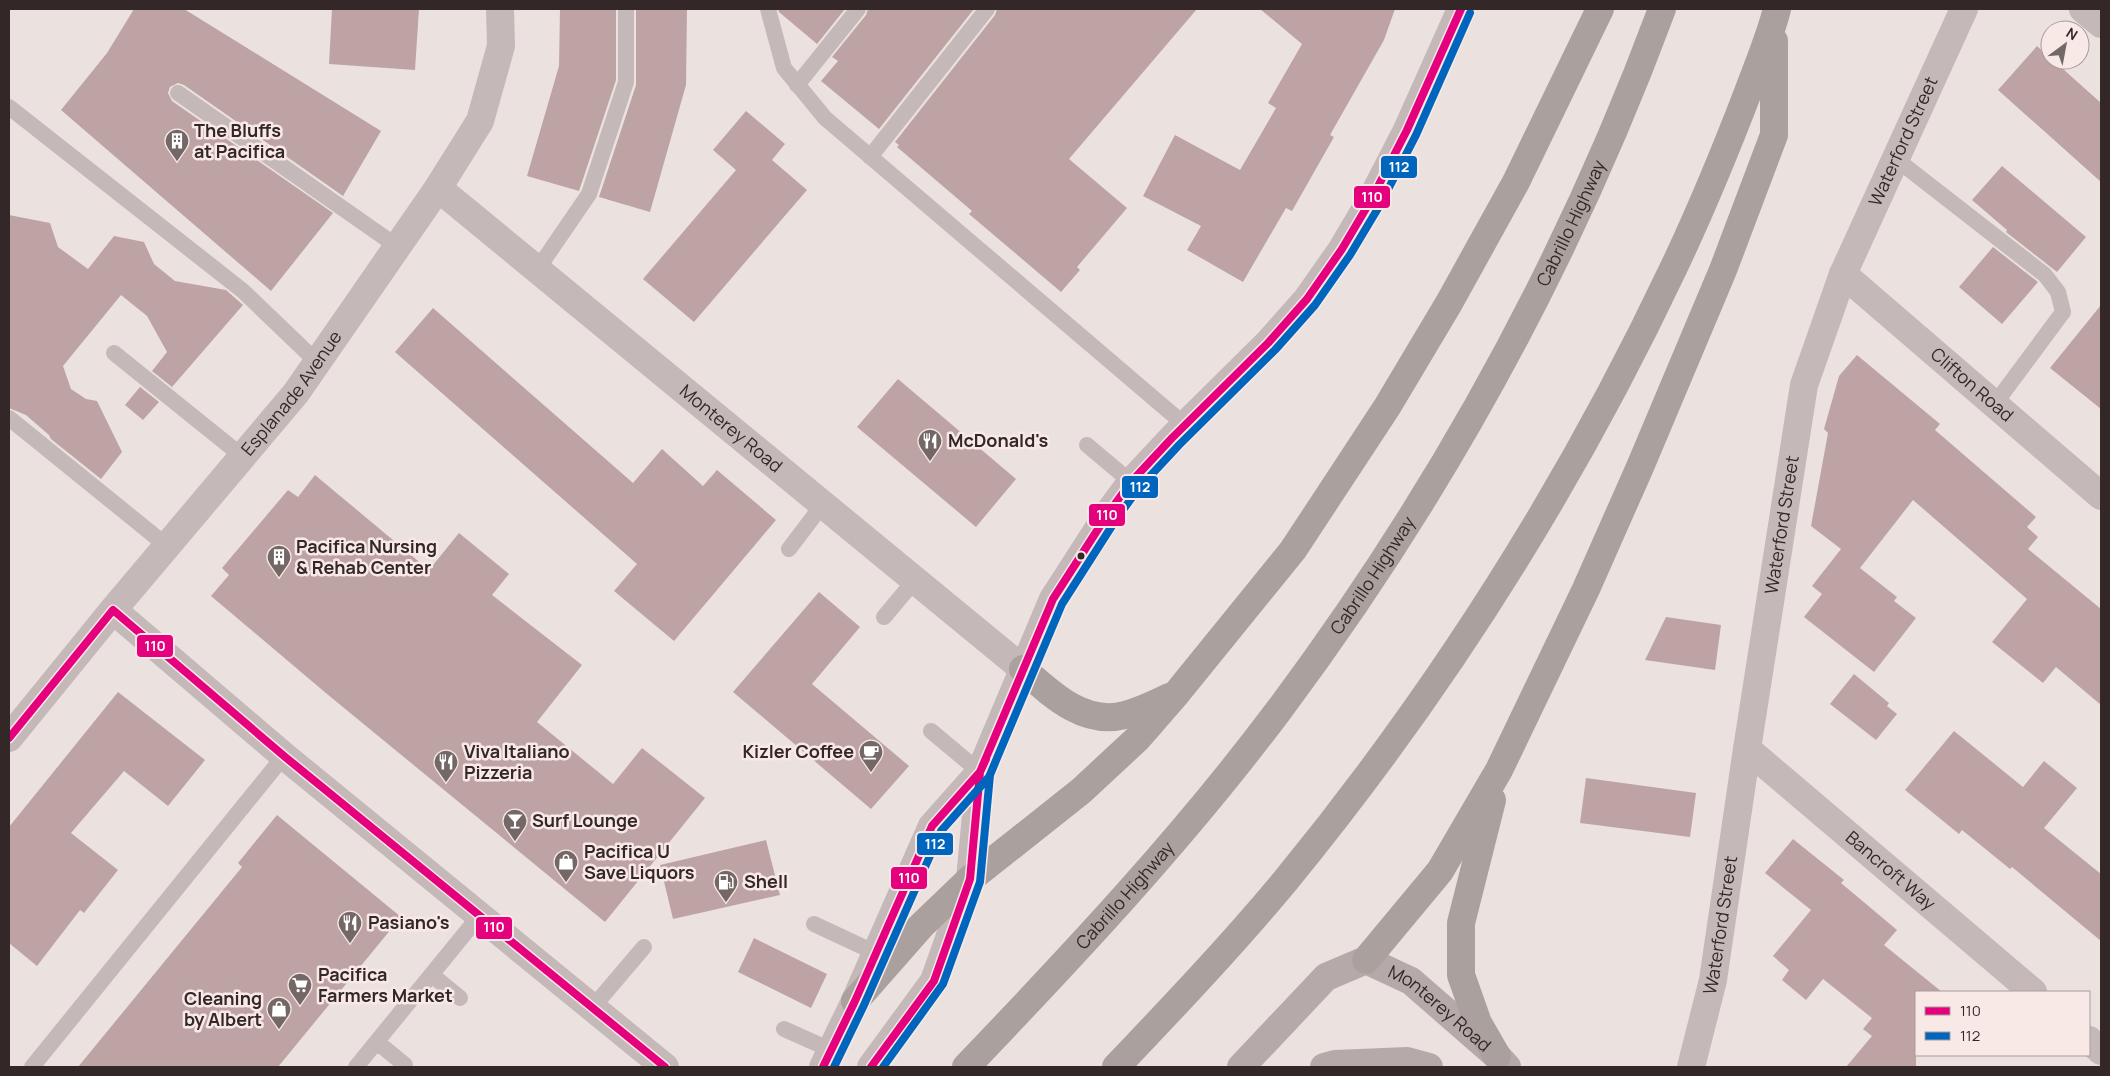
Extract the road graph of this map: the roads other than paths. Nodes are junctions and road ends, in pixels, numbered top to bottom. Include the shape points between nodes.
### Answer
1 (500, 9) edge
2 (626, 9) edge
3 (768, 9) edge
4 (858, 9) edge
5 (987, 9) edge
6 (1461, 9) edge
7 (1600, 9) edge
8 (1662, 9) edge
9 (1964, 9) edge
10 (2083, 9) edge
11 (1776, 15) edge
12 (2101, 24) edge
13 (797, 85) junction
14 (178, 93) dead end
15 (9, 107) edge
16 (870, 157) junction
17 (1896, 159) junction
18 (438, 188) junction
19 (398, 247) junction
20 (537, 270) junction
21 (1843, 274) junction
22 (114, 353) dead end
23 (317, 362) junction
24 (1994, 405) junction
25 (9, 418) edge
26 (1185, 425) junction
27 (1087, 445) dead end
28 (242, 456) junction
29 (1131, 482) junction
30 (2101, 496) edge
31 (822, 504) junction
32 (167, 546) junction
33 (789, 549) dead end
34 (914, 580) junction
35 (113, 610) junction
36 (884, 617) dead end
37 (1023, 669) junction
38 (1177, 693) junction
39 (931, 731) dead end
40 (9, 738) edge
41 (1747, 749) junction
42 (284, 756) junction
43 (1500, 770) junction
44 (980, 772) junction
45 (970, 879) junction
46 (480, 915) junction
47 (814, 924) dead end
48 (644, 947) dead end
49 (876, 953) junction
50 (1366, 960) junction
51 (432, 974) junction
52 (2032, 991) edge
53 (460, 998) dead end
54 (855, 1001) junction
55 (592, 1007) junction
56 (784, 1029) dead end
57 (2090, 1041) edge
58 (377, 1042) junction
59 (2101, 1051) edge
60 (827, 1059) edge
61 (1502, 1062) edge
62 (405, 1065) dead end
63 (32, 1067) edge
64 (356, 1067) edge
65 (666, 1067) edge
66 (872, 1067) edge
67 (966, 1067) edge
68 (1116, 1067) edge
69 (1241, 1067) edge
70 (1324, 1067) edge
71 (1429, 1067) edge
72 (1691, 1067) edge

1 - 18 street, Esplanade Avenue via 501,46 480,121
2 - 20 lane via 626,82 588,194
3 - 13 lane via 784,68
4 - 13 lane
5 - 16 lane
6 - 26 street via 1407,130 1342,249 1307,299 1268,344
7 - 38 highway via 1516,182 1387,407 1293,550
8 - 67 highway, Cabrillo Highway via 1591,185 1524,323 1446,461 1363,591 1278,711 1184,828
9 - 17 street, Waterford Street
10 - 12 street
11 - 43 highway via 1774,135 1752,197 1640,467
11 - 68 highway via 1712,184 1649,320 1580,451 1503,580 1420,703 1330,825 1234,939
13 - 16 lane via 825,118
14 - 19 lane
15 - 23 lane via 243,291
16 - 26 lane
17 - 21 street, Waterford Street
17 - 24 lane via 2044,275 2058,292 2063,312
18 - 19 street, Esplanade Avenue
18 - 20 street, Monterey Road
19 - 23 street, Esplanade Avenue
20 - 31 street, Monterey Road
21 - 24 street, Clifton Road
21 - 41 street, Waterford Street via 1804,385
22 - 28 lane
23 - 28 street, Esplanade Avenue via 296,393
24 - 30 street, Clifton Road
25 - 32 lane
26 - 29 street
27 - 29 lane
28 - 32 street, Esplanade Avenue
29 - 37 street via 1053,599
31 - 33 lane
31 - 34 street, Monterey Road
32 - 35 street, Esplanade Avenue
34 - 36 lane
34 - 37 street, Monterey Road
35 - 40 street, Esplanade Avenue
35 - 42 street
37 - 38 highway via 1052,695 1074,709 1098,716 1124,716
37 - 44 street
38 - 45 highway via 1137,739 1081,791
39 - 44 lane
41 - 52 street, Bancroft Way
41 - 72 street, Waterford Street via 1713,980
42 - 46 street
42 - 63 lane
43 - 50 highway via 1440,870
43 - 61 highway via 1460,923 1461,975 1478,1023
44 - 45 street
44 - 49 street via 932,826
45 - 54 highway via 921,926
45 - 66 street via 934,981
46 - 51 lane
46 - 55 street
47 - 49 lane
48 - 55 lane
49 - 54 street
50 - 61 main road, Monterey Road via 1411,981
50 - 69 main road via 1326,977
51 - 53 lane
51 - 58 lane
54 - 60 street
55 - 65 street
56 - 60 lane
57 - 59 street
58 - 62 lane
58 - 64 lane
70 - 71 main road via 1407,1060

